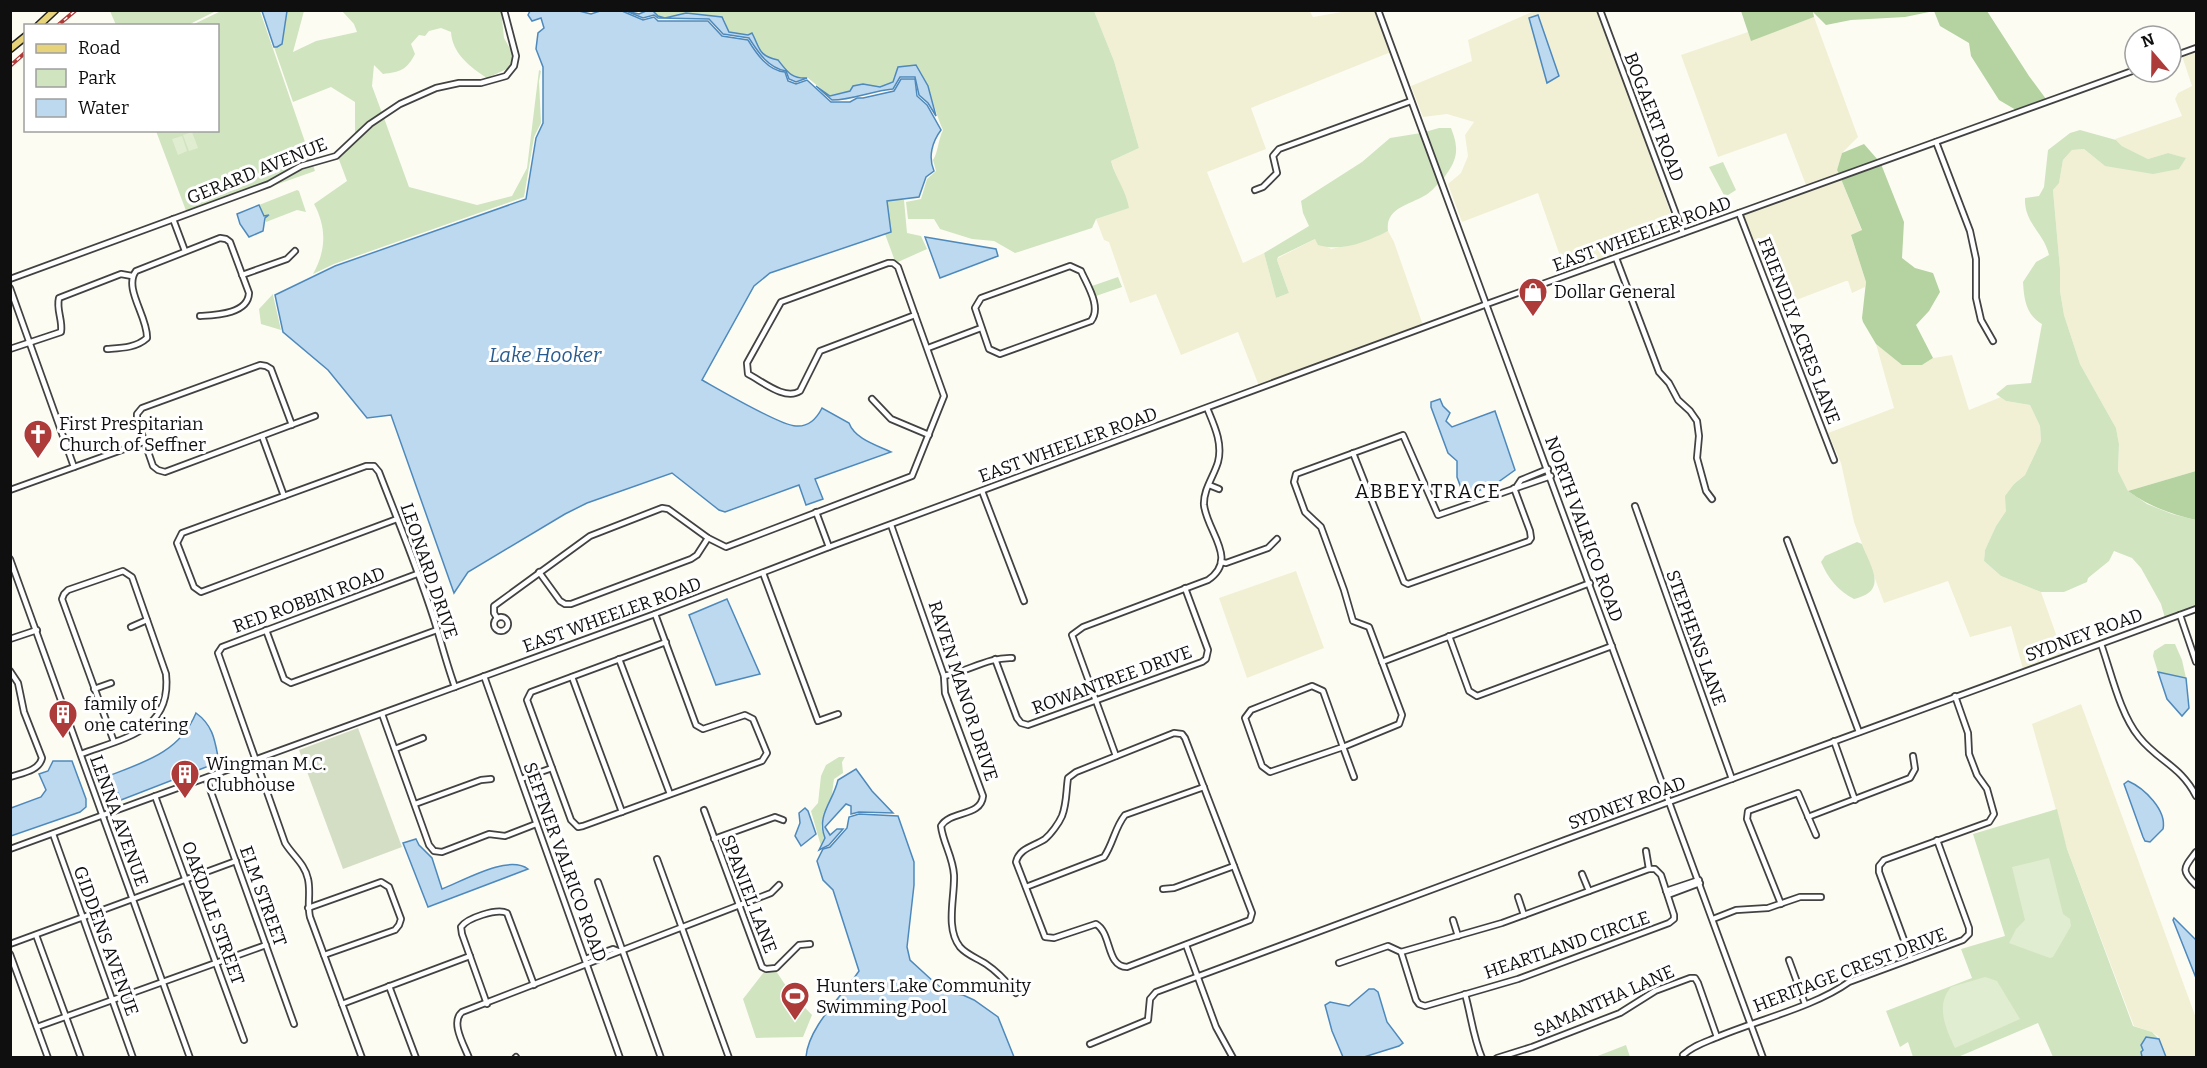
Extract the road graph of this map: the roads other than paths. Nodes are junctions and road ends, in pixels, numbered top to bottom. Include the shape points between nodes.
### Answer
1 (56, 10) edge
2 (504, 10) edge
3 (1378, 10) edge
4 (1600, 10) edge
5 (40, 24) edge
6 (24, 38) edge
7 (10, 49) edge
8 (2123, 74) edge
9 (1411, 101) junction
10 (1936, 142) junction
11 (1255, 190) dead end
12 (1739, 213) junction
13 (173, 219) junction
14 (1683, 233) junction
15 (185, 251) junction
16 (295, 251) dead end
17 (1616, 258) junction
18 (242, 275) junction
19 (132, 276) junction
20 (10, 279) edge
21 (10, 288) edge
22 (1487, 304) junction
23 (915, 315) junction
24 (200, 316) dead end
25 (981, 328) junction
26 (1993, 341) dead end
27 (31, 342) junction
28 (928, 348) junction
29 (10, 349) edge
30 (107, 349) dead end
31 (872, 399) dead end
32 (1207, 408) junction
33 (315, 416) dead end
34 (292, 425) junction
35 (929, 435) junction
36 (262, 436) junction
37 (144, 442) junction
38 (1353, 453) junction
39 (1834, 460) dead end
40 (74, 467) junction
41 (1548, 469) junction
42 (1551, 476) junction
43 (1529, 477) junction
44 (1531, 483) junction
45 (1209, 485) junction
46 (1516, 487) junction
47 (1219, 489) dead end
48 (10, 490) edge
49 (982, 491) junction
50 (284, 496) junction
51 (1712, 499) dead end
52 (1635, 506) dead end
53 (816, 512) junction
54 (397, 519) junction
55 (891, 525) junction
56 (708, 538) junction
57 (1276, 539) dead end
58 (1787, 540) dead end
59 (829, 547) junction
60 (10, 559) edge
61 (1221, 562) junction
62 (539, 572) junction
63 (763, 573) junction
64 (417, 574) junction
65 (1590, 583) junction
66 (1185, 588) junction
67 (1024, 601) dead end
68 (2196, 609) edge
69 (655, 614) junction
70 (2180, 615) junction
71 (497, 618) dead end
72 (147, 620) junction
73 (131, 627) dead end
74 (37, 630) junction
75 (266, 630) junction
76 (437, 630) junction
77 (1449, 636) junction
78 (10, 639) edge
79 (666, 642) junction
80 (2100, 644) junction
81 (1612, 646) junction
82 (1012, 658) dead end
83 (619, 659) junction
84 (995, 659) junction
85 (1382, 662) junction
86 (2196, 662) edge
87 (10, 671) edge
88 (484, 676) junction
89 (944, 676) junction
90 (572, 677) junction
91 (111, 683) dead end
92 (455, 687) junction
93 (94, 689) junction
94 (1955, 696) junction
95 (1096, 702) junction
96 (382, 714) junction
97 (838, 714) dead end
98 (1859, 732) junction
99 (423, 738) dead end
100 (1834, 741) junction
101 (114, 742) junction
102 (1343, 747) junction
103 (395, 749) junction
104 (81, 754) junction
105 (1116, 756) junction
106 (1913, 756) dead end
107 (255, 760) junction
108 (552, 768) junction
109 (10, 777) edge
110 (1354, 777) dead end
111 (206, 778) junction
112 (491, 779) dead end
113 (521, 779) junction
114 (1732, 779) junction
115 (1204, 787) junction
116 (670, 794) junction
117 (155, 796) junction
118 (2196, 796) edge
119 (1855, 800) junction
120 (1669, 802) junction
121 (415, 804) junction
122 (704, 810) dead end
123 (622, 812) junction
124 (104, 815) junction
125 (1808, 817) junction
126 (783, 820) dead end
127 (536, 824) junction
128 (54, 834) junction
129 (1816, 835) dead end
130 (714, 839) junction
131 (1937, 840) junction
132 (10, 849) edge
133 (1646, 851) dead end
134 (2196, 852) edge
135 (657, 859) dead end
136 (236, 861) junction
137 (1234, 866) junction
138 (1649, 869) junction
139 (1582, 874) dead end
140 (186, 880) junction
141 (1700, 881) junction
142 (598, 882) dead end
143 (780, 885) dead end
144 (2196, 885) edge
145 (1026, 887) junction
146 (1163, 889) dead end
147 (1589, 891) junction
148 (1667, 893) junction
149 (1518, 897) dead end
150 (1821, 897) dead end
151 (133, 900) junction
152 (1780, 904) junction
153 (739, 905) junction
154 (308, 908) junction
155 (1524, 915) junction
156 (83, 918) junction
157 (1713, 919) junction
158 (1453, 920) dead end
159 (681, 928) junction
160 (36, 935) junction
161 (1458, 936) junction
162 (10, 944) edge
163 (810, 944) dead end
164 (266, 945) junction
165 (1186, 945) junction
166 (620, 950) junction
167 (1401, 952) junction
168 (10, 954) edge
169 (324, 956) junction
170 (470, 956) junction
171 (585, 959) junction
172 (1911, 959) junction
173 (1789, 960) dead end
174 (12, 962) edge
175 (217, 963) junction
176 (1339, 963) dead end
177 (587, 965) junction
178 (1197, 977) junction
179 (162, 983) junction
180 (534, 985) junction
181 (389, 986) junction
182 (1016, 993) dead end
183 (1465, 994) junction
184 (113, 1001) junction
185 (342, 1004) junction
186 (487, 1004) junction
187 (1804, 1004) junction
188 (67, 1017) junction
189 (1751, 1023) junction
190 (294, 1024) dead end
191 (37, 1027) junction
192 (1717, 1037) junction
193 (244, 1040) dead end
194 (1090, 1044) dead end
195 (1683, 1055) dead end
196 (48, 1058) edge
197 (81, 1058) edge
198 (134, 1058) edge
199 (190, 1058) edge
200 (362, 1058) edge
201 (416, 1058) edge
202 (469, 1058) edge
203 (620, 1058) edge
204 (662, 1058) edge
205 (729, 1058) edge
206 (1233, 1058) edge
207 (1482, 1058) edge
208 (1497, 1058) edge
209 (1763, 1058) edge

1 - 5 main road
2 - 13 street, GERARD AVENUE via 516,56 507,76 436,88 400,104 370,124 336,156
3 - 9 street, NORTH VALRICO ROAD
4 - 14 street, BOGAERT ROAD
6 - 7 main road
8 - 10 street, EAST WHEELER ROAD
9 - 11 street via 1279,149 1273,156 1277,173
9 - 22 street, NORTH VALRICO ROAD
10 - 12 street, EAST WHEELER ROAD
10 - 26 street via 1970,231 1976,260 1976,298 1981,320
12 - 14 street, EAST WHEELER ROAD
12 - 39 street, FRIENDLY ACRES LANE
13 - 15 street
13 - 20 street, GERARD AVENUE
14 - 17 street, EAST WHEELER ROAD
15 - 18 street via 226,239
15 - 19 street via 140,267
16 - 18 street via 287,259
17 - 22 street, EAST WHEELER ROAD
17 - 51 street via 1657,368 1697,421 1697,458
18 - 24 street via 249,293 243,306 218,315
19 - 27 street via 121,274 59,298 61,332
19 - 30 street via 131,285 147,338 127,347
21 - 27 street
22 - 32 street, EAST WHEELER ROAD
22 - 41 street, NORTH VALRICO ROAD
23 - 23 street via 898,267 888,263 781,302 747,363 748,374 787,395 795,394 820,351
23 - 28 street
25 - 25 street via 989,349 1000,354 1091,321 1095,308 1081,271 1070,266 981,298 975,308
25 - 28 street
27 - 29 street
27 - 40 street
28 - 35 street via 944,396
31 - 35 street via 891,419
32 - 45 street via 1219,444 1218,461
32 - 49 street, EAST WHEELER ROAD
33 - 34 street
34 - 36 street
34 - 37 street via 271,369 260,365 142,408 136,420
35 - 53 street via 912,476
36 - 37 street via 165,472 153,466
36 - 50 street
37 - 40 street
38 - 46 street via 1403,435 1438,515
38 - 46 street via 1408,584 1529,540 1530,531
38 - 85 street via 1296,474 1294,482 1307,515 1321,527 1353,621 1370,630
40 - 48 street
41 - 42 street, NORTH VALRICO ROAD
41 - 43 street
42 - 44 street
42 - 65 street, NORTH VALRICO ROAD
43 - 44 street
43 - 46 street
44 - 46 street
45 - 47 street
45 - 61 street via 1204,507 1220,548
49 - 55 street, EAST WHEELER ROAD
49 - 67 street
50 - 54 street, LEONARD DRIVE via 374,466
50 - 54 street via 182,533 177,543 194,587 201,592
52 - 114 street, STEPHENS LANE
53 - 56 street via 726,547
53 - 59 street
54 - 64 street, LEONARD DRIVE
55 - 59 street, EAST WHEELER ROAD
55 - 89 street, RAVEN MANOR DRIVE
56 - 62 street via 662,508 590,536
56 - 62 street via 691,559 571,604 560,601
57 - 61 street via 1268,548
58 - 98 street
59 - 63 street, EAST WHEELER ROAD
60 - 74 street, LENNA AVENUE
61 - 66 street via 1214,576
62 - 71 street via 494,606
63 - 69 street, EAST WHEELER ROAD
63 - 97 street via 818,721
64 - 75 street, RED ROBBIN ROAD
64 - 76 street, LEONARD DRIVE
65 - 77 street
65 - 81 street, NORTH VALRICO ROAD
66 - 95 street, ROWANTREE DRIVE via 1208,650 1206,658
66 - 95 street via 1072,635
68 - 70 street, SYDNEY ROAD
69 - 79 street
69 - 88 street, EAST WHEELER ROAD
70 - 80 street, SYDNEY ROAD
70 - 86 street
72 - 73 street
72 - 93 street via 132,578 123,571 64,594 63,603
72 - 101 street via 166,674 166,700 149,726
74 - 78 street
74 - 104 street, LENNA AVENUE
75 - 76 street via 284,679 291,683
75 - 107 street, RED ROBBIN ROAD via 222,647 218,653
76 - 92 street, LEONARD DRIVE
77 - 81 street via 1469,691 1477,696
77 - 85 street
79 - 83 street
79 - 116 street via 696,725 703,729 745,715 753,718 767,753 762,761
80 - 94 street, SYDNEY ROAD
80 - 118 street via 2137,734 2149,749 2181,773
81 - 120 street, NORTH VALRICO ROAD
82 - 84 street
83 - 90 street
83 - 116 street
84 - 89 street
84 - 95 street, ROWANTREE DRIVE via 1021,723 1028,725
85 - 102 street via 1402,715 1399,724
87 - 109 street via 18,683 24,712 42,758 37,768
88 - 92 street, EAST WHEELER ROAD
88 - 113 street, SEFFNER VALRICO ROAD
89 - 182 street, RAVEN MANOR DRIVE via 945,693 983,796 979,807 948,819 941,826 954,874 954,939 965,953 994,970
90 - 108 street via 531,692 527,700
90 - 123 street
91 - 93 street
92 - 96 street, EAST WHEELER ROAD
93 - 101 street
94 - 98 street, SYDNEY ROAD
94 - 131 street via 1968,733 1969,754 1987,789 1994,814 1989,822
95 - 105 street
96 - 103 street
96 - 107 street, EAST WHEELER ROAD
98 - 100 street, SYDNEY ROAD
99 - 103 street
100 - 114 street, SYDNEY ROAD
100 - 119 street
101 - 104 street
102 - 102 street via 1270,772 1262,766 1245,718 1251,710 1312,686 1323,691
102 - 110 street
103 - 121 street
104 - 124 street, LENNA AVENUE
105 - 115 street via 1182,734
105 - 145 street via 1068,778 1062,816 1047,837 1017,856
106 - 119 street via 1915,769 1910,778
107 - 111 street, EAST WHEELER ROAD
107 - 154 street via 285,843 306,873
108 - 113 street
108 - 123 street via 575,825 583,826
111 - 117 street, EAST WHEELER ROAD
111 - 136 street, ELM STREET
112 - 121 street
113 - 127 street, SEFFNER VALRICO ROAD
114 - 120 street, SYDNEY ROAD
115 - 137 street
115 - 145 street via 1125,815 1104,857
116 - 123 street
117 - 124 street, EAST WHEELER ROAD
117 - 140 street, OAKDALE STREET
119 - 125 street
120 - 141 street, NORTH VALRICO ROAD
120 - 178 street, SYDNEY ROAD
121 - 127 street via 429,845 438,852 489,834 505,836
122 - 130 street, SPANIEL LANE
124 - 128 street, EAST WHEELER ROAD
124 - 151 street, LENNA AVENUE
125 - 129 street
125 - 152 street via 1798,793 1748,811 1747,819
126 - 130 street via 775,817
127 - 171 street, SEFFNER VALRICO ROAD
128 - 132 street, EAST WHEELER ROAD
128 - 156 street, GIDDENS AVENUE
130 - 153 street, SPANIEL LANE
131 - 172 street via 1884,860 1879,866
131 - 172 street, HERITAGE CREST DRIVE via 1969,934 1963,940
133 - 138 street
134 - 144 street via 2185,870
135 - 159 street
136 - 140 street
136 - 164 street, ELM STREET
137 - 146 street
137 - 165 street via 1252,913 1250,920
138 - 147 street
138 - 148 street, HEARTLAND CIRCLE via 1661,875
139 - 147 street
140 - 151 street
140 - 175 street, OAKDALE STREET
141 - 148 street
141 - 157 street, NORTH VALRICO ROAD
142 - 166 street
143 - 153 street via 771,893
145 - 165 street via 1045,937 1054,938 1096,924 1104,930 1116,963 1123,967
147 - 155 street
148 - 183 street, HEARTLAND CIRCLE via 1674,915 1669,923 1518,979
149 - 155 street
150 - 152 street via 1800,897
151 - 156 street
151 - 179 street, LENNA AVENUE
152 - 157 street via 1736,909
153 - 159 street
153 - 163 street, SPANIEL LANE via 760,963 766,969 776,968 800,945
154 - 169 street
154 - 169 street via 381,882 389,887 401,919 395,930
155 - 161 street
156 - 160 street
156 - 184 street, GIDDENS AVENUE
157 - 189 street, NORTH VALRICO ROAD
158 - 161 street
159 - 166 street
159 - 205 street
160 - 162 street
160 - 188 street
161 - 167 street
164 - 175 street
164 - 190 street, ELM STREET
165 - 178 street
166 - 171 street
166 - 177 street
166 - 204 street
167 - 176 street via 1388,946
167 - 183 street, HEARTLAND CIRCLE via 1419,1004 1425,1006
168 - 174 street
169 - 185 street
170 - 180 street via 461,930 463,924 497,910 504,911
170 - 181 street
170 - 186 street
171 - 177 street, SEFFNER VALRICO ROAD
172 - 187 street, HERITAGE CREST DRIVE
173 - 187 street
174 - 191 street
175 - 179 street
175 - 193 street, OAKDALE STREET
177 - 180 street
177 - 203 street, SEFFNER VALRICO ROAD
178 - 194 street, SYDNEY ROAD via 1156,992 1150,999 1148,1020
178 - 206 street
179 - 184 street
179 - 199 street, LENNA AVENUE
180 - 186 street
181 - 185 street
181 - 201 street
183 - 207 street
184 - 188 street
184 - 198 street, GIDDENS AVENUE
185 - 200 street
186 - 202 street via 462,1012 457,1018
187 - 189 street, HERITAGE CREST DRIVE
188 - 191 street
188 - 197 street
189 - 192 street, HERITAGE CREST DRIVE
189 - 209 street, NORTH VALRICO ROAD
191 - 196 street
192 - 195 street, HERITAGE CREST DRIVE
192 - 208 street, SAMANTHA LANE via 1698,983 1690,978 1655,990 1620,1013

